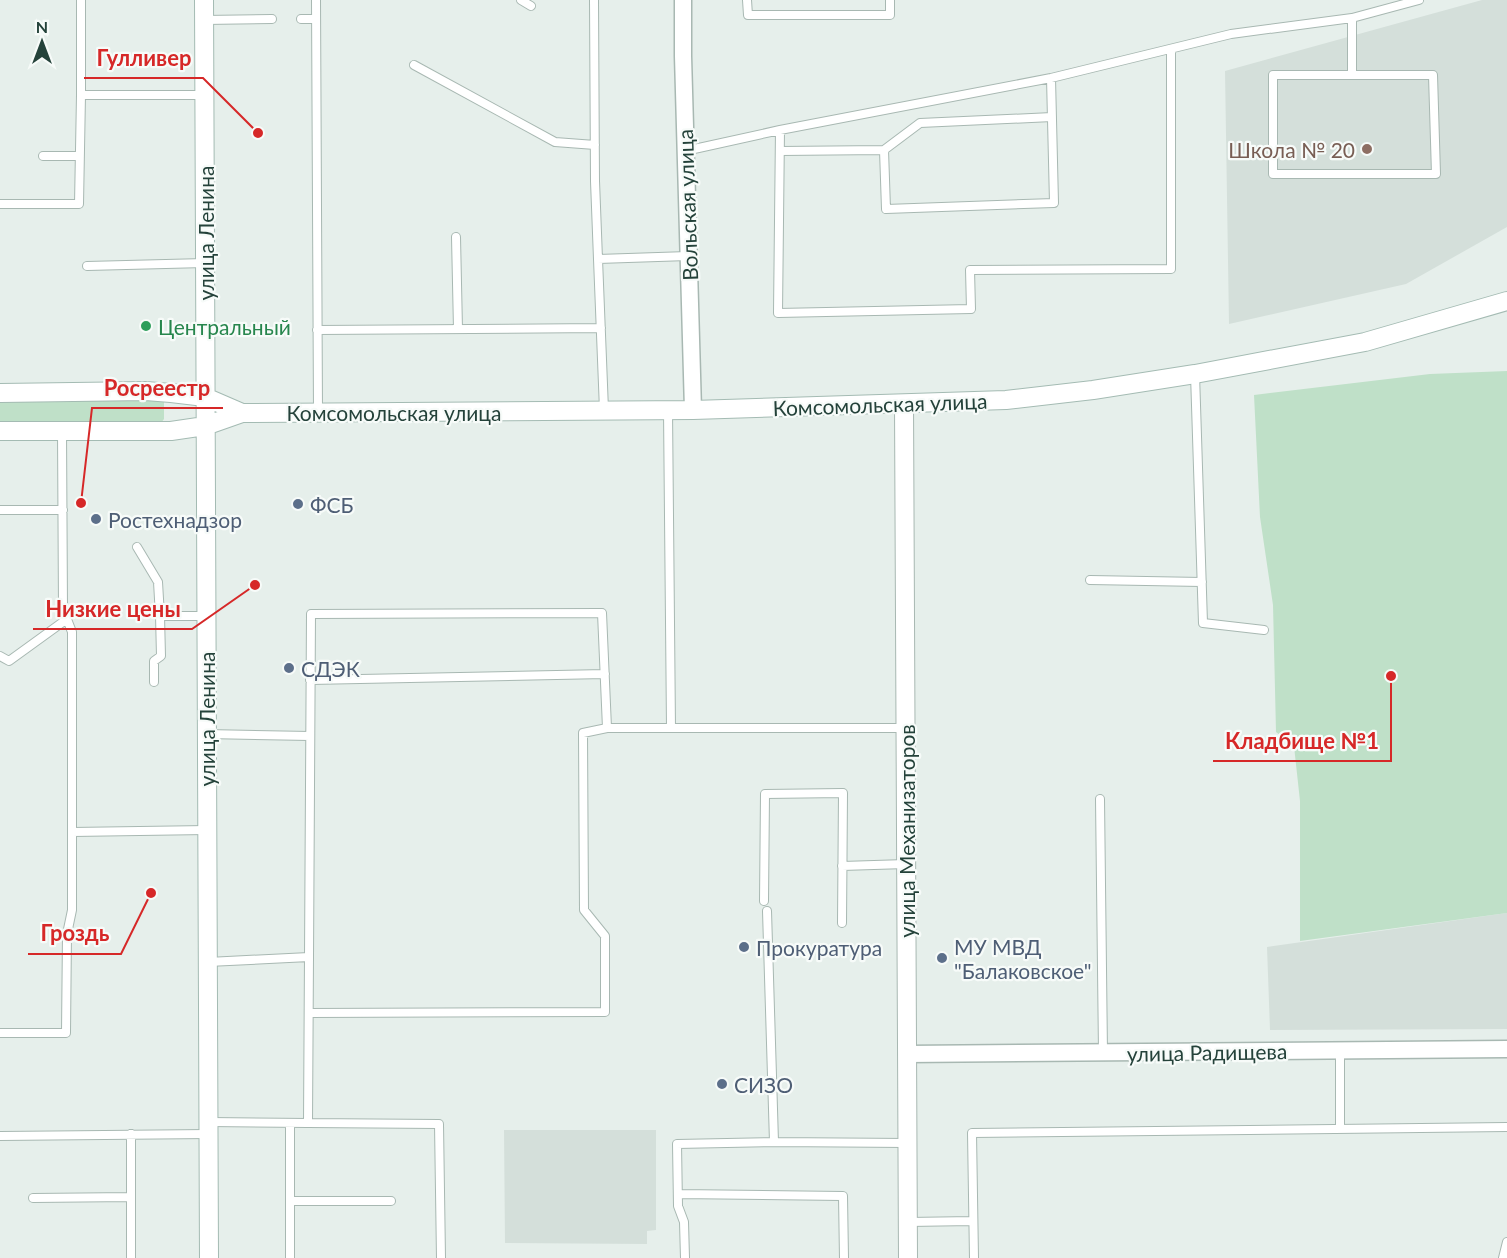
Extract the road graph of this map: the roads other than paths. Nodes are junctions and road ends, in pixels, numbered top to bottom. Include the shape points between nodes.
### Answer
1 (81, 0) edge
2 (204, 0) edge
3 (316, 0) edge
4 (521, 0) edge
5 (594, 0) edge
6 (683, 0) edge
7 (747, 0) edge
8 (890, 0) edge
9 (1419, 0) edge
10 (531, 6) dead end
11 (1352, 18) junction
12 (272, 19) dead end
13 (301, 19) dead end
14 (316, 19) junction
15 (204, 20) junction
16 (1171, 49) junction
17 (414, 65) dead end
18 (1352, 75) junction
19 (1051, 78) junction
20 (81, 95) junction
21 (204, 95) junction
22 (1052, 117) junction
23 (780, 130) junction
24 (595, 145) junction
25 (884, 150) junction
26 (685, 151) junction
27 (780, 152) junction
28 (43, 156) dead end
29 (79, 156) junction
30 (0, 204) edge
31 (456, 237) dead end
32 (688, 256) junction
33 (598, 259) junction
34 (205, 263) junction
35 (87, 266) dead end
36 (1507, 301) edge
37 (601, 328) junction
38 (458, 329) junction
39 (317, 330) junction
40 (1195, 374) junction
41 (0, 393) edge
42 (206, 397) junction
43 (904, 404) junction
44 (668, 410) junction
45 (693, 410) junction
46 (604, 411) junction
47 (318, 412) junction
48 (242, 413) junction
49 (205, 426) junction
50 (0, 431) edge
51 (62, 431) junction
52 (0, 510) edge
53 (63, 510) junction
54 (137, 547) dead end
55 (1090, 580) dead end
56 (1202, 582) junction
57 (160, 616) junction
58 (206, 616) junction
59 (67, 619) junction
60 (1264, 630) dead end
61 (0, 656) edge
62 (605, 674) junction
63 (310, 680) junction
64 (154, 682) dead end
65 (671, 728) junction
66 (607, 729) junction
67 (906, 729) junction
68 (206, 734) junction
69 (310, 736) junction
70 (1101, 799) dead end
71 (207, 830) junction
72 (72, 832) junction
73 (906, 864) junction
74 (842, 866) junction
75 (764, 901) dead end
76 (767, 911) dead end
77 (842, 922) dead end
78 (309, 957) junction
79 (208, 962) junction
80 (309, 1013) junction
81 (0, 1033) edge
82 (1507, 1049) edge
83 (1340, 1050) junction
84 (1103, 1053) junction
85 (907, 1054) junction
86 (290, 1123) junction
87 (308, 1123) junction
88 (1507, 1126) edge
89 (209, 1128) junction
90 (1340, 1129) junction
91 (131, 1134) junction
92 (0, 1136) edge
93 (774, 1142) junction
94 (908, 1143) junction
95 (678, 1194) junction
96 (131, 1197) junction
97 (33, 1198) dead end
98 (290, 1201) junction
99 (392, 1201) dead end
100 (973, 1221) junction
101 (908, 1222) junction
102 (1507, 1242) edge
103 (131, 1258) edge
104 (210, 1258) edge
105 (290, 1258) edge
106 (441, 1258) edge
107 (685, 1258) edge
108 (844, 1258) edge
109 (909, 1258) edge
110 (974, 1258) edge
111 (1503, 1258) edge

1 - 20 lane
2 - 15 main road, улица Ленина
3 - 14 lane
4 - 10 lane
5 - 24 lane
6 - 26 street, Вольская улица
7 - 8 lane via 748,15 890,15
9 - 11 lane
11 - 16 lane via 1231,34
11 - 18 lane
12 - 15 lane
13 - 14 lane
14 - 39 lane
15 - 21 main road, улица Ленина
16 - 19 lane
16 - 27 lane via 1171,269 970,270 971,309 778,313
17 - 24 lane via 555,142
18 - 18 lane via 1433,75 1436,174 1273,174 1273,75
19 - 22 lane
19 - 23 lane
20 - 21 lane
20 - 29 lane
21 - 34 main road, улица Ленина
22 - 25 lane via 920,123
22 - 25 lane via 1054,203 886,208
23 - 26 lane
23 - 27 lane
24 - 33 lane
25 - 27 lane
26 - 32 street, Вольская улица
28 - 29 lane
29 - 30 lane via 79,204
31 - 38 lane
32 - 33 lane
32 - 45 street, Вольская улица
33 - 37 lane
34 - 35 lane
34 - 42 main road, улица Ленина
36 - 40 main road, Комсомольская улица via 1365,342
37 - 38 lane
37 - 46 lane
38 - 39 lane
39 - 47 lane
40 - 43 main road, Комсомольская улица via 1006,400
40 - 56 lane
41 - 42 main road, Комсомольская улица via 146,391
42 - 48 main road, Комсомольская улица
42 - 49 main road, улица Ленина
43 - 45 main road, Комсомольская улица
43 - 67 main road, улица Механизаторов
44 - 45 main road, Комсомольская улица
44 - 46 main road, Комсомольская улица
44 - 65 lane
46 - 47 main road, Комсомольская улица
47 - 48 main road, Комсомольская улица
48 - 49 main road, Комсомольская улица
49 - 51 main road, Комсомольская улица via 163,431
49 - 58 main road, улица Ленина
50 - 51 main road, Комсомольская улица
51 - 53 lane
52 - 53 lane
53 - 59 lane via 63,609
54 - 57 lane via 158,582
55 - 56 lane
56 - 60 lane via 1203,623
57 - 58 lane
57 - 64 lane via 161,656 154,661
58 - 68 main road, улица Ленина
59 - 61 lane via 9,661
59 - 72 lane via 72,632
62 - 63 lane
62 - 63 lane via 602,613 311,614
62 - 66 lane
63 - 69 lane
65 - 66 lane
65 - 67 lane
66 - 80 lane via 583,733 584,910 605,936 605,1012
67 - 73 main road, улица Механизаторов
68 - 69 lane
68 - 71 main road, улица Ленина
69 - 78 lane
70 - 84 lane
71 - 72 lane
71 - 79 main road, улица Ленина
72 - 81 lane via 66,1033
73 - 74 lane
73 - 85 main road, улица Механизаторов
74 - 75 lane via 843,793 765,794
74 - 77 lane
76 - 93 lane
78 - 79 lane
78 - 80 lane
79 - 89 main road, улица Ленина
80 - 87 lane
82 - 83 street, улица Радищева
83 - 84 street, улица Радищева
83 - 90 lane
84 - 85 street, улица Радищева
85 - 94 main road, улица Механизаторов
86 - 87 lane
86 - 89 lane
86 - 98 lane
87 - 106 lane via 439,1124
88 - 90 lane
89 - 91 lane
89 - 104 main road, улица Ленина
90 - 100 lane via 972,1133
91 - 92 lane
91 - 96 lane
93 - 94 lane
93 - 95 lane via 677,1144
94 - 101 main road, улица Механизаторов
95 - 107 lane
95 - 108 lane via 843,1196
96 - 97 lane
96 - 103 lane
98 - 99 lane
98 - 105 lane
100 - 101 lane
100 - 110 lane
101 - 109 main road, улица Механизаторов
102 - 111 lane

